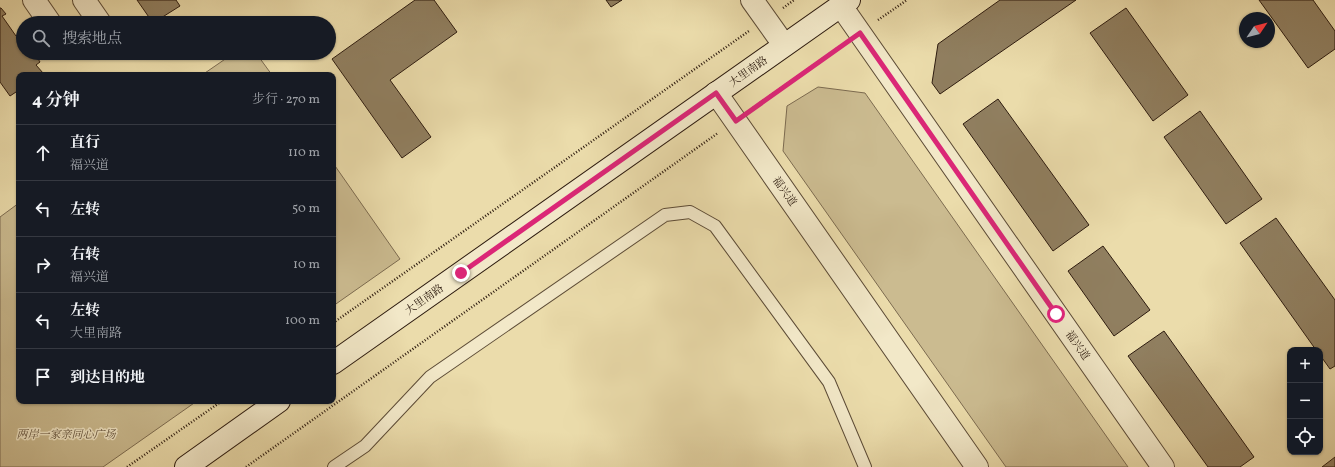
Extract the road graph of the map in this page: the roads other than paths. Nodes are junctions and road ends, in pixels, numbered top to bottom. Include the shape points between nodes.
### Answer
1 (34, 0) edge
2 (84, 0) edge
3 (752, 0) edge
4 (845, 3) edge
5 (45, 16) edge
6 (95, 16) edge
7 (784, 45) junction
8 (716, 93) junction
9 (336, 361) edge
10 (275, 404) edge
11 (186, 467) edge
12 (334, 467) edge
13 (865, 467) edge
14 (977, 467) edge
15 (1163, 467) edge

1 - 5 street
2 - 6 street
3 - 7 street
4 - 7 street, 大里南路
4 - 15 street, 福兴道 via 860,33
7 - 8 street, 大里南路
8 - 9 street, 大里南路
8 - 14 street, 福兴道
10 - 11 street
12 - 13 lane via 365,446 430,377 665,214 690,212 715,226 829,382

